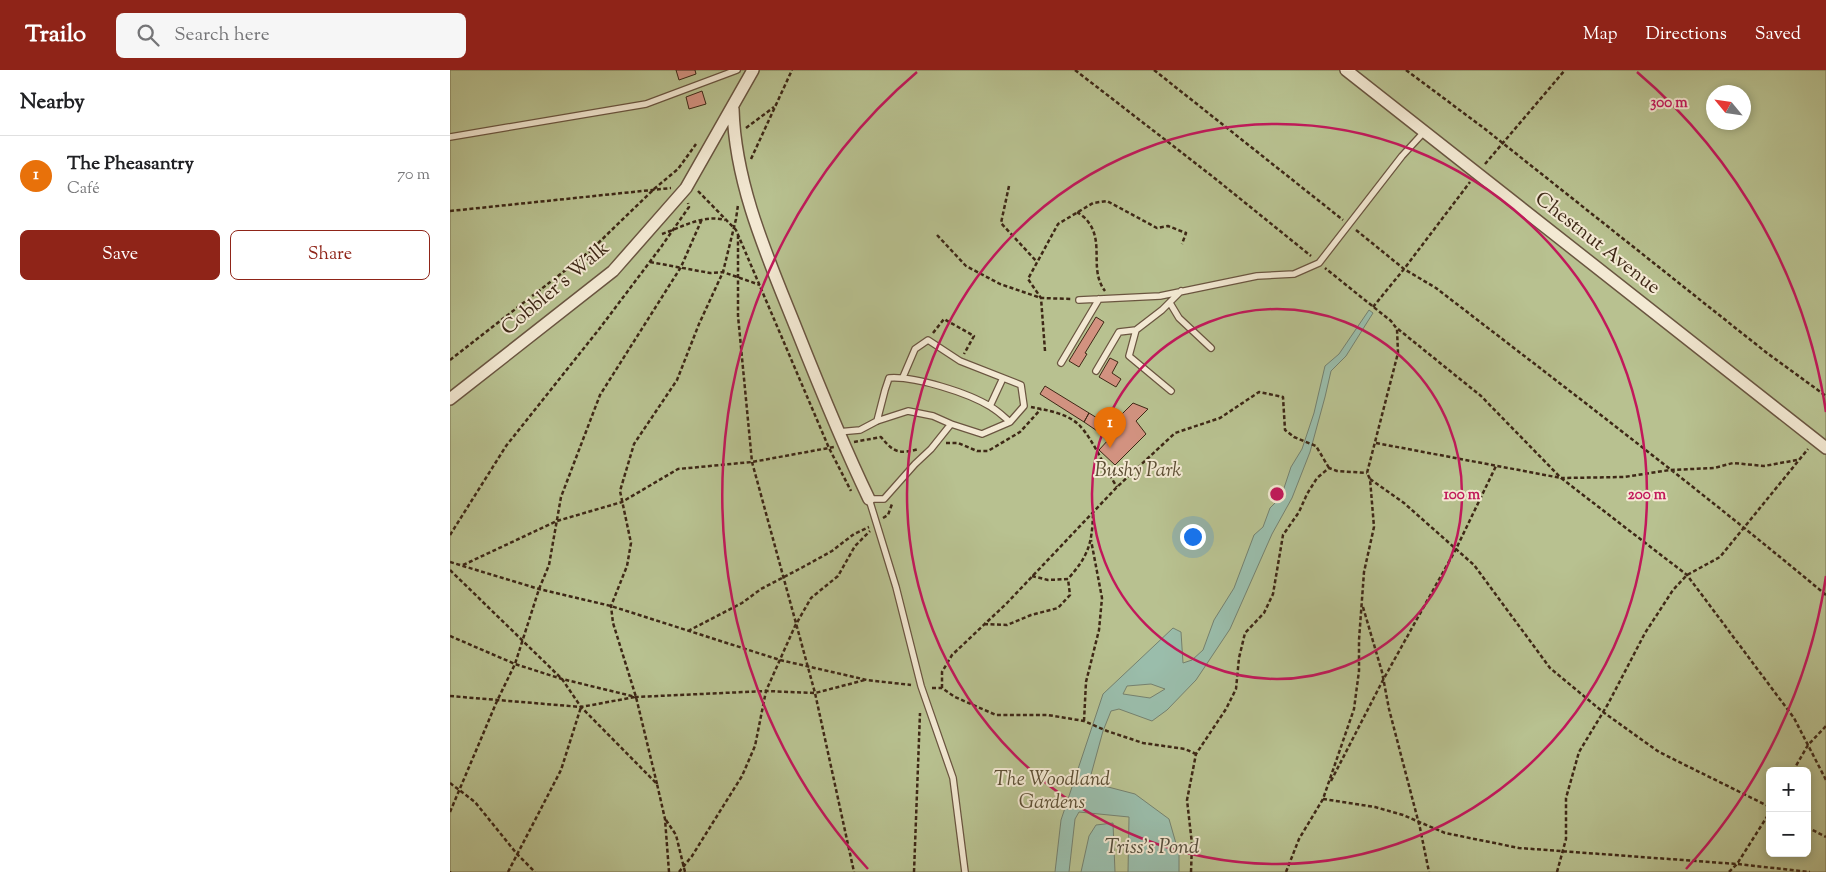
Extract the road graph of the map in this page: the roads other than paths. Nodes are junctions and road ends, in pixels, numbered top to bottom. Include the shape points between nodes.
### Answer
1 (737, 70) edge
2 (753, 70) edge
3 (1346, 70) edge
4 (733, 108) junction
5 (1424, 132) junction
6 (450, 137) edge
7 (1181, 291) junction
8 (1099, 299) junction
9 (1079, 300) road end
10 (1170, 303) junction
11 (1136, 330) junction
12 (1211, 348) dead end
13 (1061, 363) dead end
14 (1096, 370) dead end
15 (903, 377) junction
16 (1003, 378) junction
17 (1170, 391) dead end
18 (450, 399) edge
19 (990, 406) junction
20 (877, 421) junction
21 (1010, 422) junction
22 (951, 424) junction
23 (838, 432) junction
24 (1826, 448) edge
25 (869, 499) junction
26 (965, 872) edge

1 - 6 lane via 646,104
2 - 4 street, Cobbler's Walk
3 - 5 street, Chestnut Avenue
4 - 18 street, Cobbler's Walk via 688,185 613,271
4 - 23 street via 734,135 748,201 769,262
5 - 7 lane via 1319,263 1294,274 1257,276
5 - 24 street, Chestnut Avenue
7 - 8 lane via 1160,296
7 - 10 lane
8 - 9 lane
8 - 13 lane
10 - 11 lane
10 - 12 lane via 1179,318
11 - 14 lane via 1119,332
11 - 17 lane via 1129,356
15 - 16 lane via 915,349 928,340 960,361
15 - 19 lane via 954,390
15 - 20 lane via 889,378
16 - 19 lane
16 - 21 lane via 1021,385 1024,406
19 - 21 lane
20 - 22 lane via 908,411
20 - 23 lane via 860,430
21 - 22 lane via 982,434
22 - 25 lane via 884,498
23 - 25 street
25 - 26 lane via 896,586 921,686 953,778

